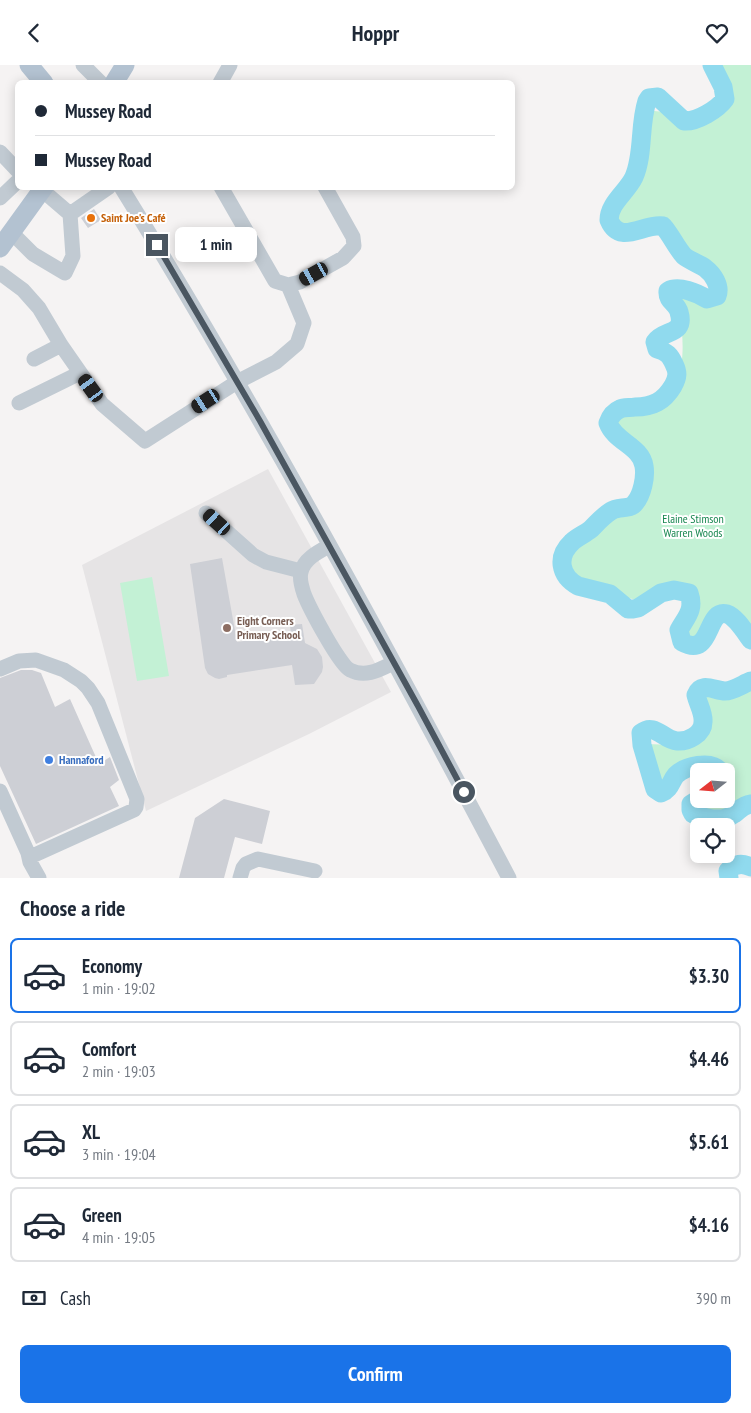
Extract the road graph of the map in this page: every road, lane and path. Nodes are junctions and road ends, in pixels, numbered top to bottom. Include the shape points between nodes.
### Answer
1 (29, 65) edge
2 (83, 65) edge
3 (125, 65) edge
4 (230, 65) edge
5 (42, 80) edge
6 (98, 80) edge
7 (116, 80) edge
8 (222, 80) edge
9 (0, 152) edge
10 (15, 168) edge
11 (15, 184) edge
12 (40, 190) edge
13 (43, 190) edge
14 (105, 190) edge
15 (124, 190) edge
16 (224, 190) edge
17 (328, 190) edge
18 (0, 198) edge
19 (70, 214) junction
20 (11, 232) junction
21 (0, 248) edge
22 (0, 273) edge
23 (288, 285) junction
24 (61, 345) junction
25 (34, 359) dead end
26 (80, 373) junction
27 (237, 382) junction
28 (19, 403) dead end
29 (206, 513) dead end
30 (329, 546) junction
31 (301, 571) junction
32 (394, 663) junction
33 (0, 669) edge
34 (0, 791) edge
35 (30, 860) junction
36 (315, 871) dead end
37 (27, 878) edge
38 (39, 878) edge
39 (240, 878) edge
40 (509, 878) edge

1 - 5 main road
2 - 6 street
3 - 7 main road
4 - 8 street
9 - 10 street
11 - 18 street
12 - 20 main road
13 - 19 street
14 - 19 street
15 - 27 street
16 - 23 street via 275,281
17 - 23 street via 353,237 354,246 343,258 300,282
19 - 20 street via 73,256 65,273 33,254
20 - 21 main road
22 - 24 street via 23,290 39,308
23 - 27 street via 304,323 297,344 276,362
24 - 25 street
24 - 26 street
26 - 27 street via 102,403 145,441
26 - 28 street
27 - 30 street
29 - 31 street via 253,555 266,562
30 - 31 street via 306,563
30 - 32 street
31 - 32 street via 305,597 346,668 367,673
32 - 40 street
33 - 35 street via 19,661 36,660 64,669 81,681 98,703 137,799 134,810
34 - 35 street
35 - 37 street
35 - 38 street
36 - 39 street via 258,859 246,864

